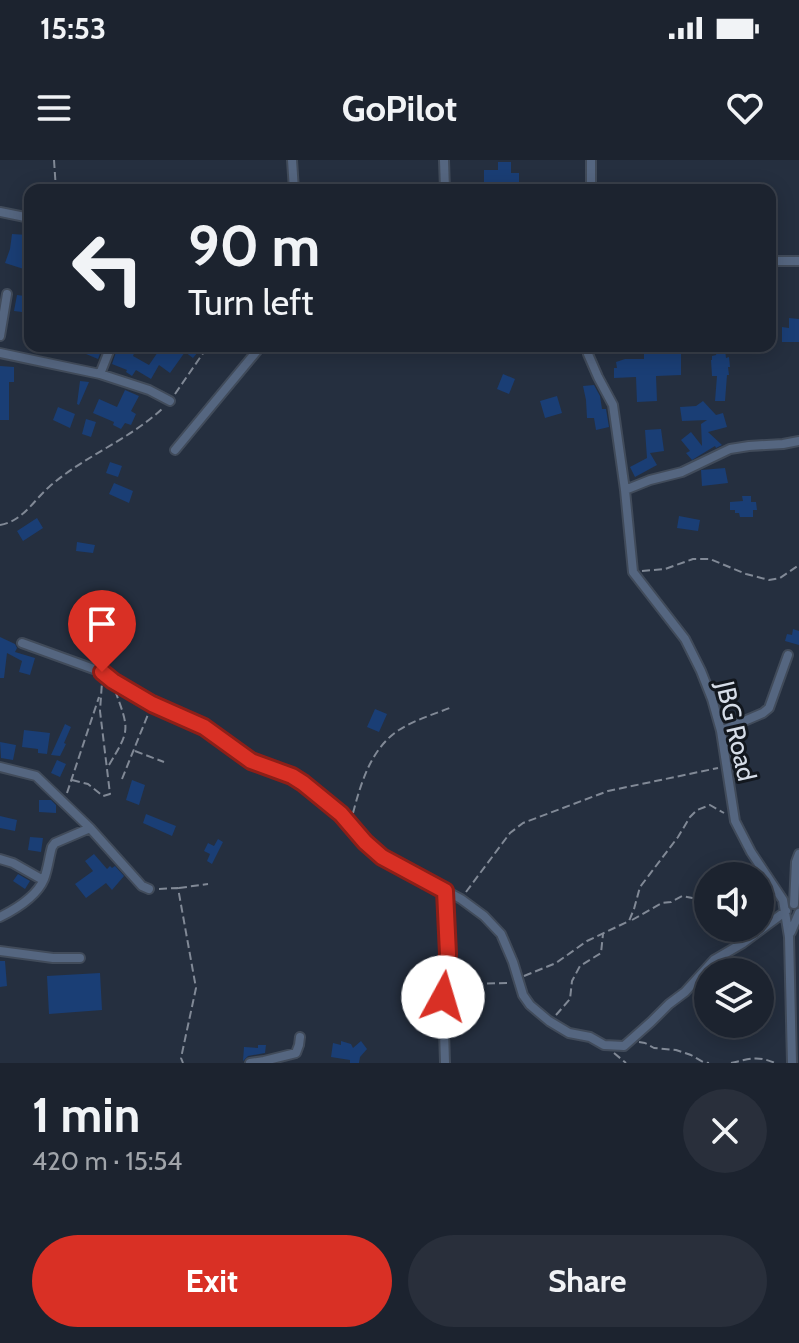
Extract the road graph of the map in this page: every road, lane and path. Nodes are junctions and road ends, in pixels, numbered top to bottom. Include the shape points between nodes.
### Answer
1 (54, 160) edge
2 (292, 160) edge
3 (444, 160) edge
4 (591, 160) edge
5 (56, 184) edge
6 (294, 184) edge
7 (445, 184) edge
8 (591, 184) edge
9 (0, 212) edge
10 (24, 217) edge
11 (776, 261) edge
12 (799, 261) edge
13 (7, 294) dead end
14 (0, 336) edge
15 (109, 352) edge
16 (204, 352) edge
17 (256, 352) edge
18 (588, 352) edge
19 (0, 353) edge
20 (100, 374) junction
21 (170, 401) junction
22 (799, 441) edge
23 (175, 450) dead end
24 (625, 490) junction
25 (0, 525) edge
26 (799, 565) edge
27 (633, 572) junction
28 (22, 643) dead end
29 (788, 655) dead end
30 (102, 672) junction
31 (113, 681) junction
32 (101, 691) junction
33 (152, 704) junction
34 (452, 707) dead end
35 (721, 731) junction
36 (134, 750) junction
37 (164, 762) dead end
38 (726, 765) junction
39 (0, 767) edge
40 (107, 768) junction
41 (122, 779) dead end
42 (72, 780) junction
43 (63, 802) junction
44 (735, 821) junction
45 (350, 823) junction
46 (90, 828) junction
47 (0, 859) edge
48 (798, 860) edge
49 (43, 880) junction
50 (208, 884) dead end
51 (162, 888) dead end
52 (178, 888) junction
53 (149, 889) dead end
54 (449, 893) junction
55 (694, 898) edge
56 (783, 900) junction
57 (797, 904) edge
58 (786, 911) junction
59 (799, 913) edge
60 (0, 917) edge
61 (629, 921) junction
62 (603, 934) junction
63 (789, 937) junction
64 (0, 951) edge
65 (80, 958) dead end
66 (518, 981) junction
67 (445, 984) junction
68 (795, 992) edge
69 (549, 1021) junction
70 (300, 1037) dead end
71 (629, 1041) junction
72 (183, 1063) edge
73 (250, 1063) edge
74 (445, 1063) edge
75 (709, 1063) edge
76 (731, 1063) edge
77 (775, 1063) edge
78 (792, 1063) edge

1 - 5 path
2 - 6 street
3 - 7 street
4 - 8 street
9 - 10 street
11 - 12 street
13 - 14 street
15 - 20 street
16 - 21 path
17 - 23 street
18 - 24 street via 613,405
19 - 20 street
20 - 21 street
21 - 25 path via 147,422 76,466 17,519
22 - 24 street via 730,449
24 - 27 street
26 - 27 path via 769,580 710,559
27 - 35 street, JBG Road via 685,639
28 - 30 street
29 - 35 street via 769,708
30 - 31 street
30 - 32 path
31 - 33 street
31 - 40 path via 126,736
32 - 40 path
32 - 42 path
33 - 36 path
33 - 45 street via 204,727 251,761 292,776
34 - 45 path via 387,740 373,757
35 - 38 street, JBG Road
36 - 37 path
36 - 41 path
38 - 44 street, JBG Road
38 - 54 path via 608,791 523,823 467,892
39 - 43 street via 36,776
40 - 42 path via 110,794 103,796
42 - 43 path
43 - 46 street
44 - 56 street, JBG Road
44 - 61 path via 710,805 697,810 640,887
45 - 54 street via 382,857
46 - 49 street via 55,843
46 - 53 street
47 - 49 street
48 - 57 street
49 - 60 street
50 - 52 path
51 - 52 path
52 - 72 path via 196,988
54 - 66 street via 501,934
54 - 67 street
55 - 61 path via 682,896
56 - 57 street
56 - 58 street, JBG Road
58 - 63 street, JBG Road
58 - 71 street via 714,960
59 - 63 street
61 - 62 path
62 - 66 path
62 - 69 path via 601,953 580,966 570,999
63 - 68 street, JBG Road
64 - 65 street
66 - 67 path
66 - 69 street via 530,1005
67 - 74 street
68 - 78 street, JBG Road
69 - 71 street via 604,1045 624,1046
70 - 73 street via 296,1053
71 - 75 path
76 - 77 path via 754,1057

